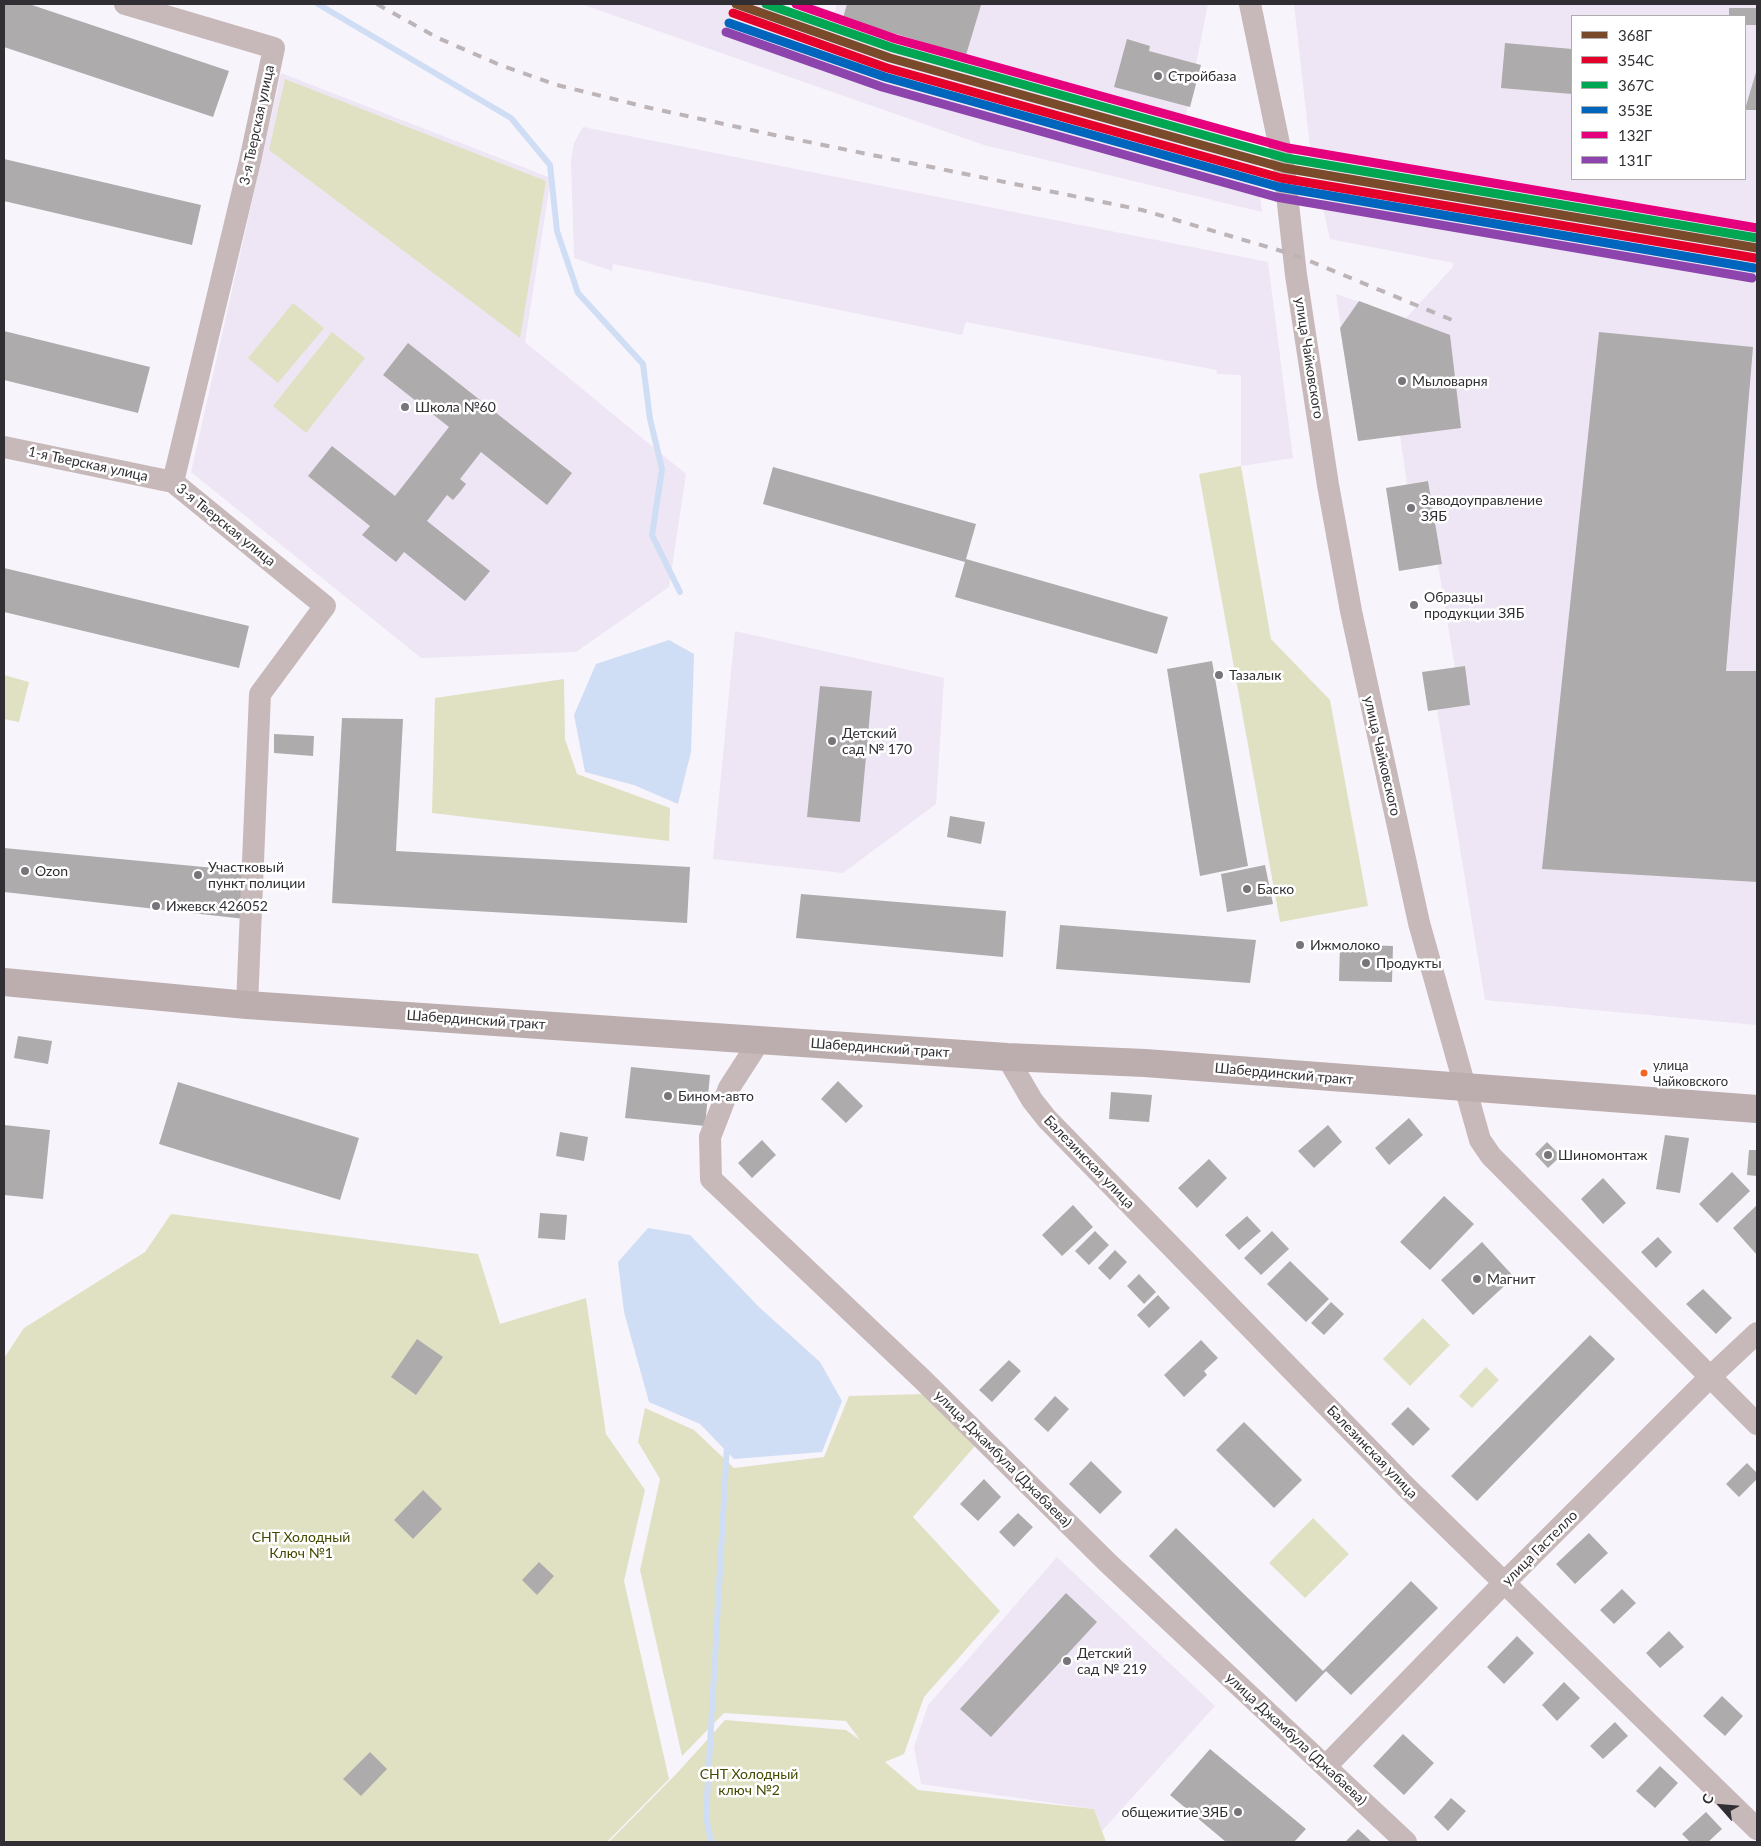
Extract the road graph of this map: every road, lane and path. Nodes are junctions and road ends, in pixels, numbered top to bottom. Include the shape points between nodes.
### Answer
1 (125, 4) edge
2 (1250, 4) edge
3 (4, 447) edge
4 (173, 482) junction
5 (4, 982) edge
6 (247, 1005) junction
7 (760, 1040) junction
8 (1008, 1057) junction
9 (1467, 1089) junction
10 (1757, 1109) edge
11 (1757, 1333) edge
12 (1710, 1377) junction
13 (1757, 1424) edge
14 (1504, 1583) junction
15 (1326, 1766) junction
16 (1757, 1829) edge
17 (1406, 1842) edge

1 - 4 street, 3-я Тверская улица via 274,48
2 - 9 street, улица Чайковского via 1284,168 1296,275 1351,611 1419,923
3 - 4 street, 1-я Тверская улица
4 - 6 street, 3-я Тверская улица via 325,606 260,694
5 - 6 main road, Шабердинский тракт
6 - 7 main road, Шабердинский тракт
7 - 8 main road, Шабердинский тракт
7 - 15 street, улица Джамбула (Джабаева) via 729,1088 710,1137 711,1179 922,1379 1108,1564
8 - 9 main road, Шабердинский тракт via 1145,1063
8 - 14 street, Балезинская улица via 1032,1100 1047,1119
9 - 10 main road, Шабердинский тракт
9 - 12 street, улица Чайковского via 1480,1140 1491,1156
11 - 12 street, улица Гастелло
12 - 13 street, улица Чайковского
12 - 14 street, улица Гастелло
14 - 15 street, улица Гастелло
14 - 16 street, Балезинская улица
15 - 17 street, улица Джамбула (Джабаева)

